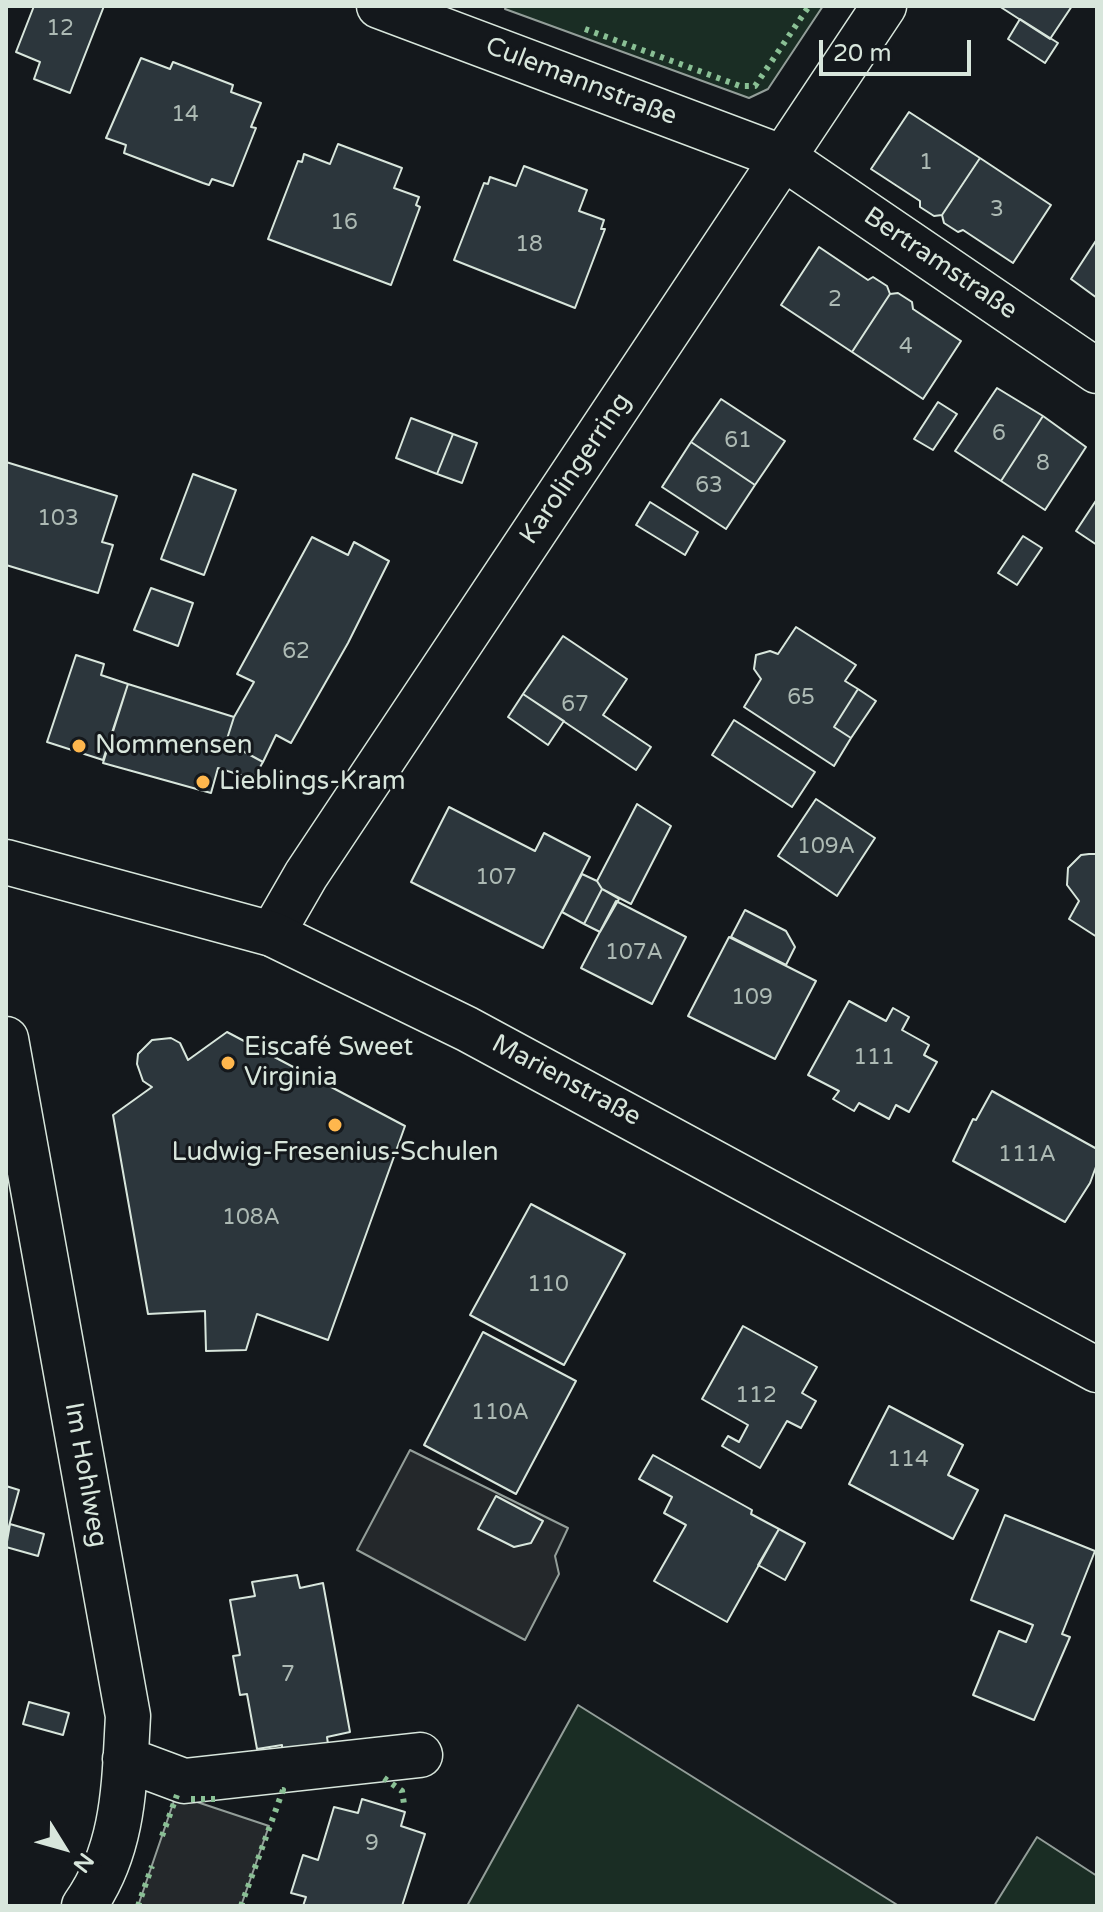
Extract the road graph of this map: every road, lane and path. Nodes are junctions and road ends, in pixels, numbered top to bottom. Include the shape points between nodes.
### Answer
1 (379, 6) edge
2 (884, 6) edge
3 (784, 158) junction
4 (1097, 371) edge
5 (9, 871) edge
6 (272, 934) junction
7 (6, 1039) edge
8 (1097, 1370) edge
9 (420, 1755) dead end
10 (125, 1759) junction
11 (84, 1906) edge

1 - 3 street, Culemannstraße
2 - 3 street, Karolingerring
3 - 4 street, Bertramstraße
3 - 6 street, Karolingerring via 306,875
5 - 6 street, Marienstraße
6 - 8 street, Marienstraße via 467,1029
7 - 10 street, Im Hohlweg via 128,1716
9 - 10 street via 184,1781
10 - 11 street, Im Hohlweg via 122,1821 97,1887

